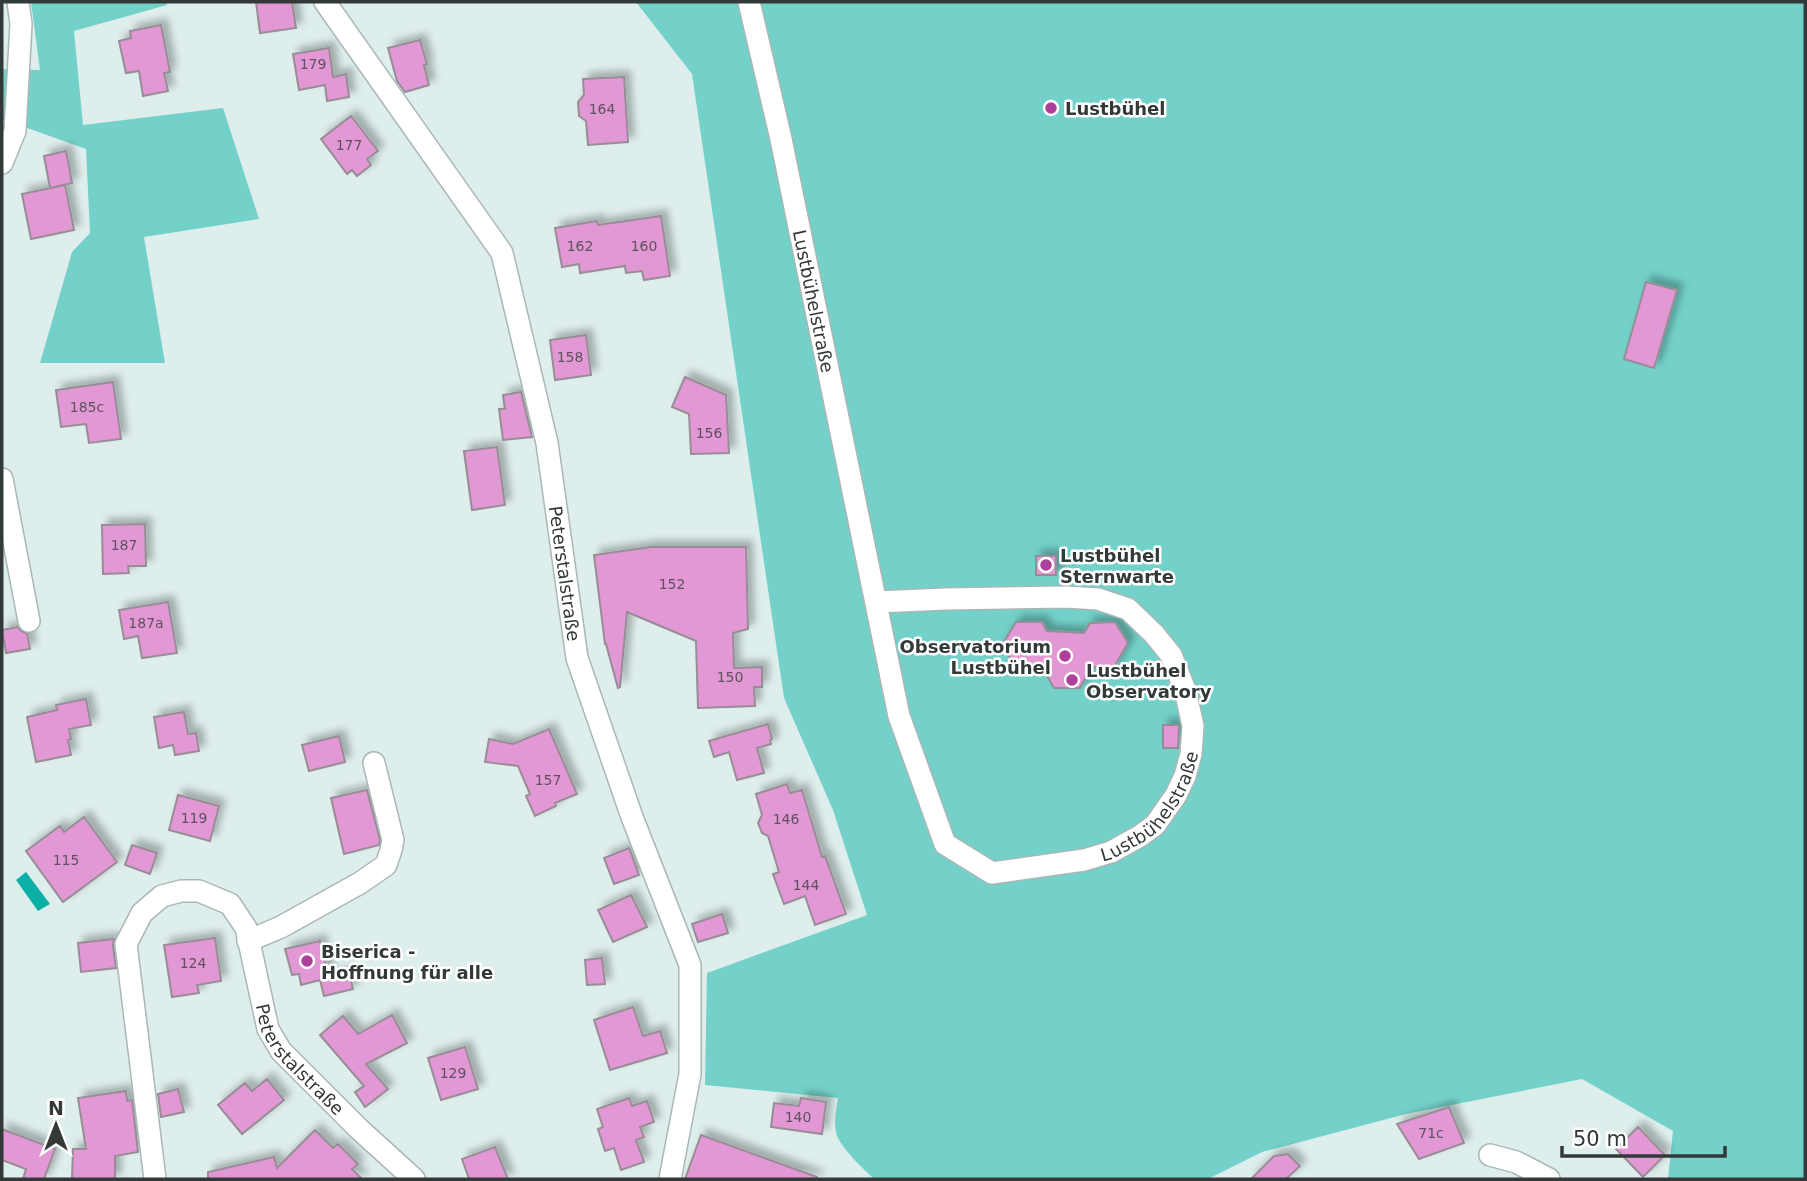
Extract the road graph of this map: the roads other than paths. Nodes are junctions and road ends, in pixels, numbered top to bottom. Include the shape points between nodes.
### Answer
1 (18, 2) edge
2 (325, 2) edge
3 (749, 2) edge
4 (2, 163) edge
5 (2, 479) edge
6 (876, 602) junction
7 (29, 621) dead end
8 (374, 764) dead end
9 (248, 941) junction
10 (1490, 1155) dead end
11 (669, 1176) edge
12 (155, 1179) edge
13 (414, 1179) edge
14 (1549, 1179) edge

1 - 4 street via 21,24 15,131
2 - 11 street, Peterstalstraße via 502,253 547,443 577,658 690,965 690,1074
3 - 6 street, Lustbühelstraße
5 - 7 street
6 - 6 street, Lustbühelstraße via 899,716 945,844 992,873 1084,860 1111,852 1155,825 1185,776 1193,726 1171,655 1128,609 1098,599 1066,597
8 - 9 street via 393,840 386,865 281,927
9 - 12 street, Peterstalstraße via 246,928 230,904 199,891 181,891 162,896 142,913 126,944
9 - 13 street, Peterstalstraße via 268,1029 281,1051
10 - 14 street

